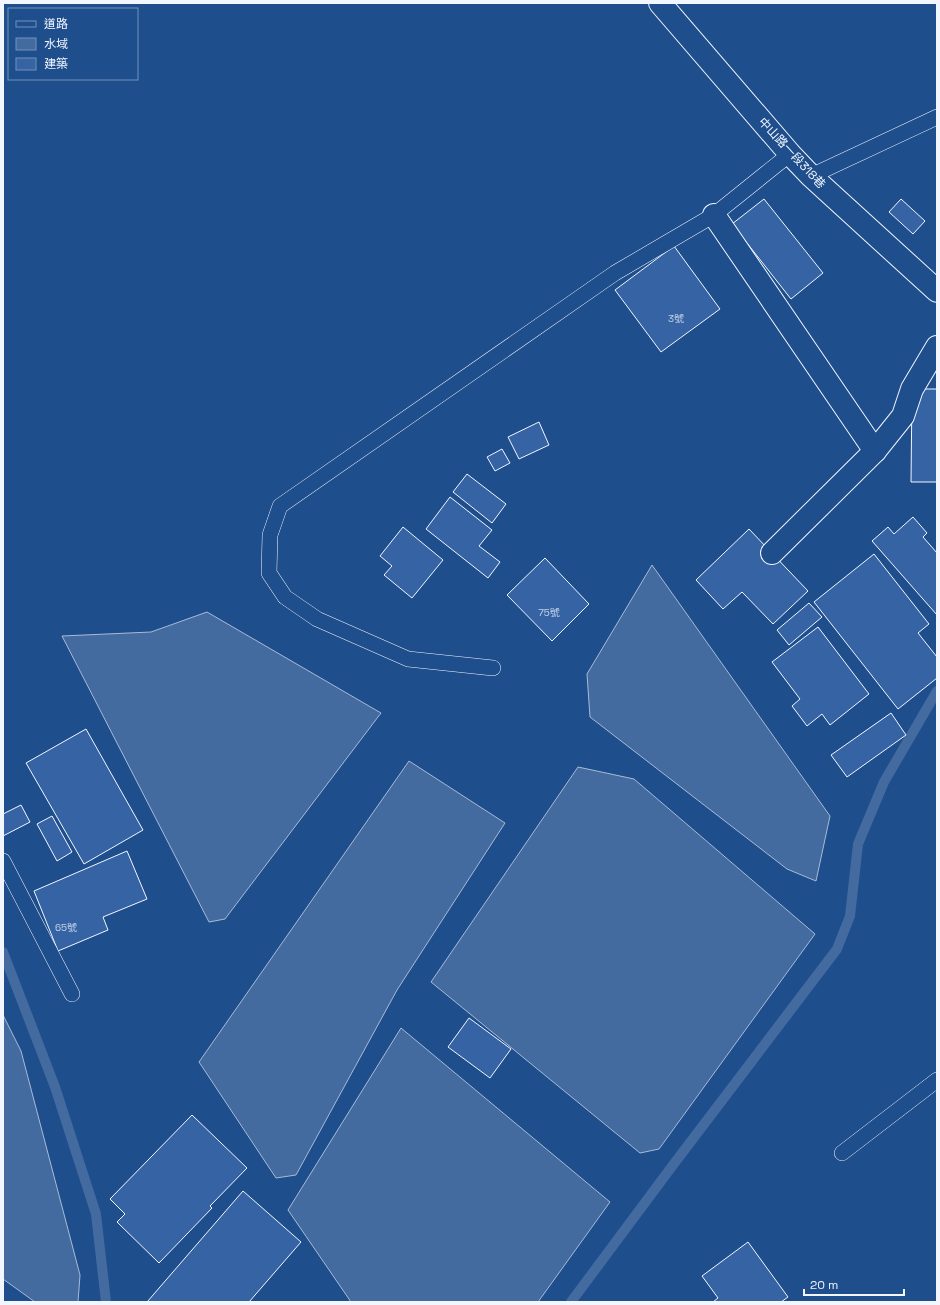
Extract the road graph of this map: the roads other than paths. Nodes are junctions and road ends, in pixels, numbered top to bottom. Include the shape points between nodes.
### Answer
1 (660, 3) edge
2 (937, 117) edge
3 (790, 154) junction
4 (811, 176) junction
5 (714, 215) junction
6 (937, 291) edge
7 (937, 347) edge
8 (875, 452) junction
9 (772, 553) dead end
10 (493, 668) dead end
11 (3, 861) edge
12 (72, 994) dead end
13 (937, 1080) edge
14 (842, 1153) dead end

1 - 3 street, 中山路一段318巷
2 - 4 lane
3 - 4 street, 中山路一段318巷
3 - 5 lane
4 - 6 street, 中山路一段318巷
5 - 8 street
5 - 10 lane via 615,273 280,506 270,535 269,573 285,597 317,619 408,660
7 - 8 street via 912,389 902,416
8 - 9 street
11 - 12 lane
13 - 14 lane

